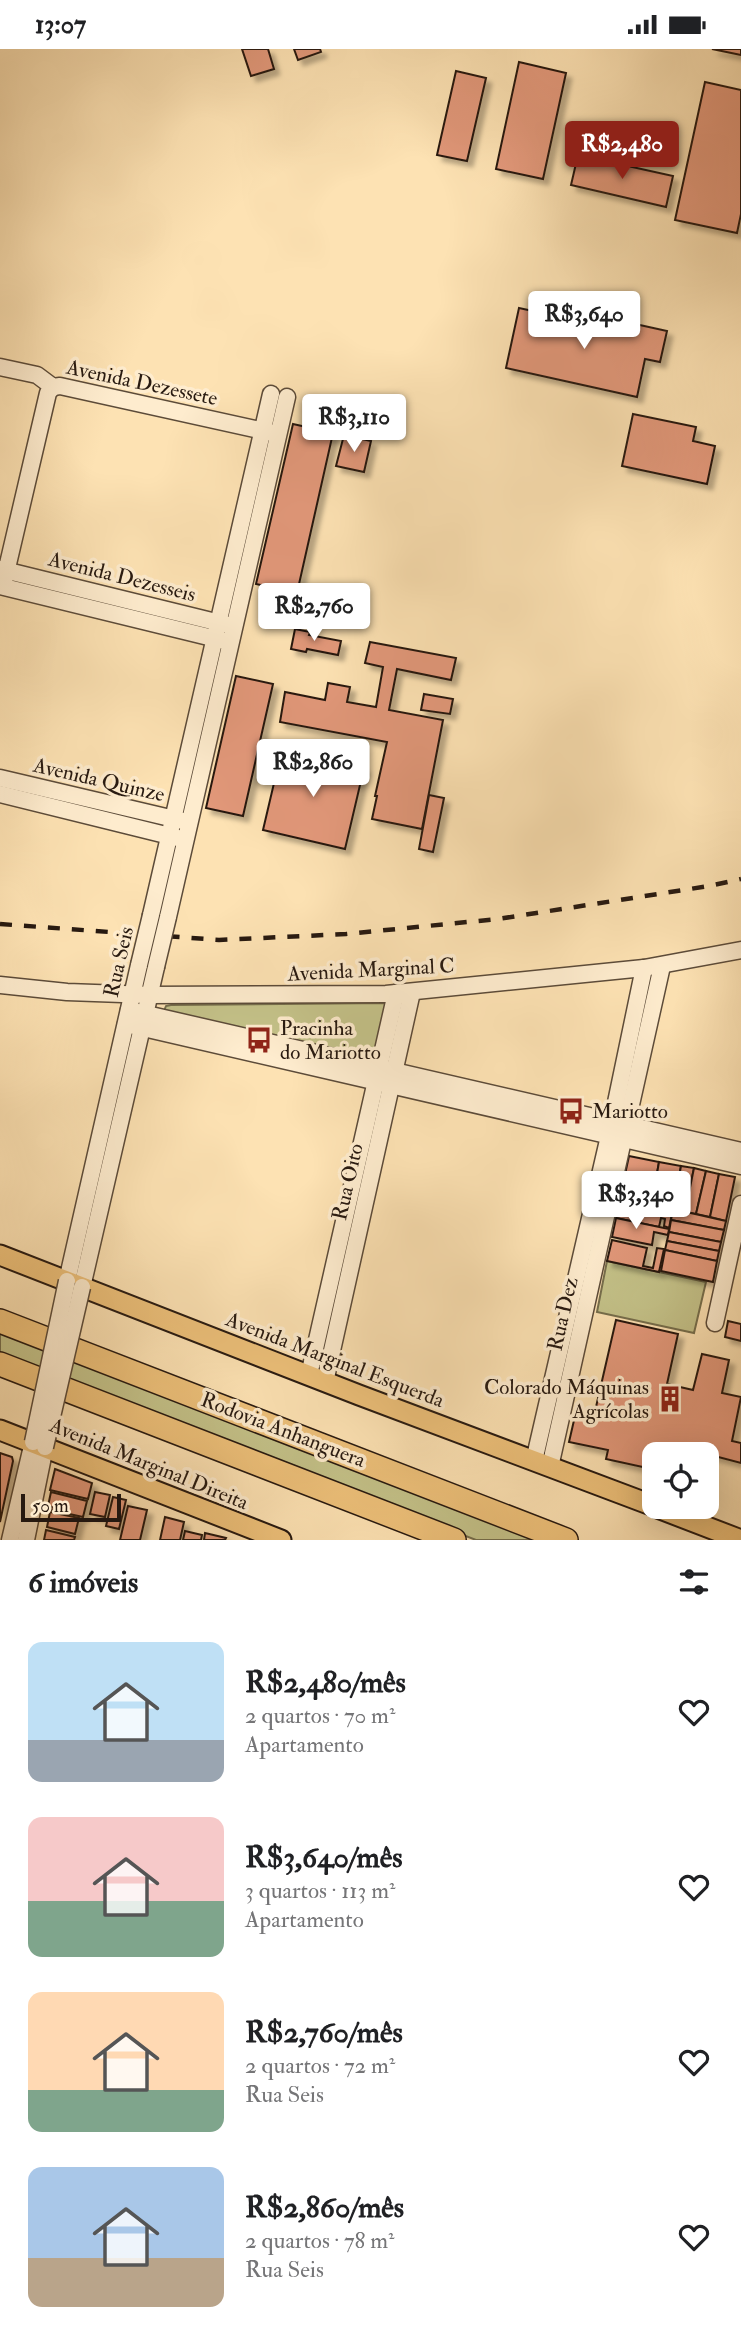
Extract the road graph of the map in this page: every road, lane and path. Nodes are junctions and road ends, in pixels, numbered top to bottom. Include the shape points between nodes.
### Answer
1 (0, 367) edge
2 (53, 387) junction
3 (279, 395) dead end
4 (269, 439) junction
5 (2, 582) edge
6 (226, 624) junction
7 (222, 641) junction
8 (0, 778) edge
9 (0, 794) edge
10 (181, 821) junction
11 (177, 838) junction
12 (741, 950) edge
13 (662, 966) junction
14 (644, 968) junction
15 (0, 985) edge
16 (404, 993) junction
17 (150, 995) junction
18 (135, 1014) junction
19 (385, 1076) junction
20 (618, 1130) junction
21 (741, 1151) edge
22 (741, 1166) edge
23 (741, 1204) edge
24 (0, 1255) edge
25 (75, 1284) junction
26 (0, 1321) edge
27 (715, 1323) dead end
28 (0, 1364) edge
29 (317, 1378) junction
30 (0, 1430) edge
31 (39, 1445) junction
32 (542, 1464) junction
33 (642, 1502) edge
34 (686, 1519) edge
35 (275, 1539) edge
36 (10, 1540) edge
37 (26, 1540) edge
38 (454, 1540) edge
39 (566, 1540) edge
40 (741, 1540) edge

1 - 2 street, Avenida Dezessete via 37,375
2 - 4 street, Avenida Dezessete
2 - 5 street
3 - 4 street, Rua Seis
4 - 6 street, Rua Seis
5 - 6 street, Avenida Dezesseis
5 - 7 street, Avenida Dezesseis
6 - 7 street, Rua Seis
7 - 10 street, Rua Seis
8 - 10 street, Avenida Quinze
9 - 11 street, Avenida Quinze
10 - 11 street, Rua Seis
11 - 17 street, Rua Seis, bridge via 168,917
11 - 18 street, Rua Seis, bridge via 139,965
12 - 13 street, Avenida Marginal C
13 - 14 street, Avenida Marginal C
13 - 20 street, Rua Dez
14 - 16 street, Avenida Marginal C
14 - 20 street, Rua Dez
15 - 18 street via 67,992
16 - 17 street, Avenida Marginal C
16 - 19 street, Rua Oito
17 - 18 street, Rua Seis
18 - 19 street
18 - 25 street, Rua Seis
19 - 20 street
19 - 29 street, Rua Oito
20 - 21 street
20 - 22 street
20 - 32 street, Rua Dez
23 - 27 street
24 - 25 main road, Avenida Marginal Esquerda
25 - 29 main road, Avenida Marginal Esquerda
25 - 31 street, Rua Seis, bridge
26 - 39 highway, Rodovia Anhanguera
28 - 38 highway, Rodovia Anhanguera
29 - 32 main road, Avenida Marginal Esquerda
30 - 31 main road, Avenida Marginal Direita
31 - 35 main road, Avenida Marginal Direita
31 - 36 street, Rua Seis
31 - 37 street, Rua Seis
32 - 33 main road, Avenida Marginal Esquerda
34 - 40 main road, Avenida Marginal Esquerda

